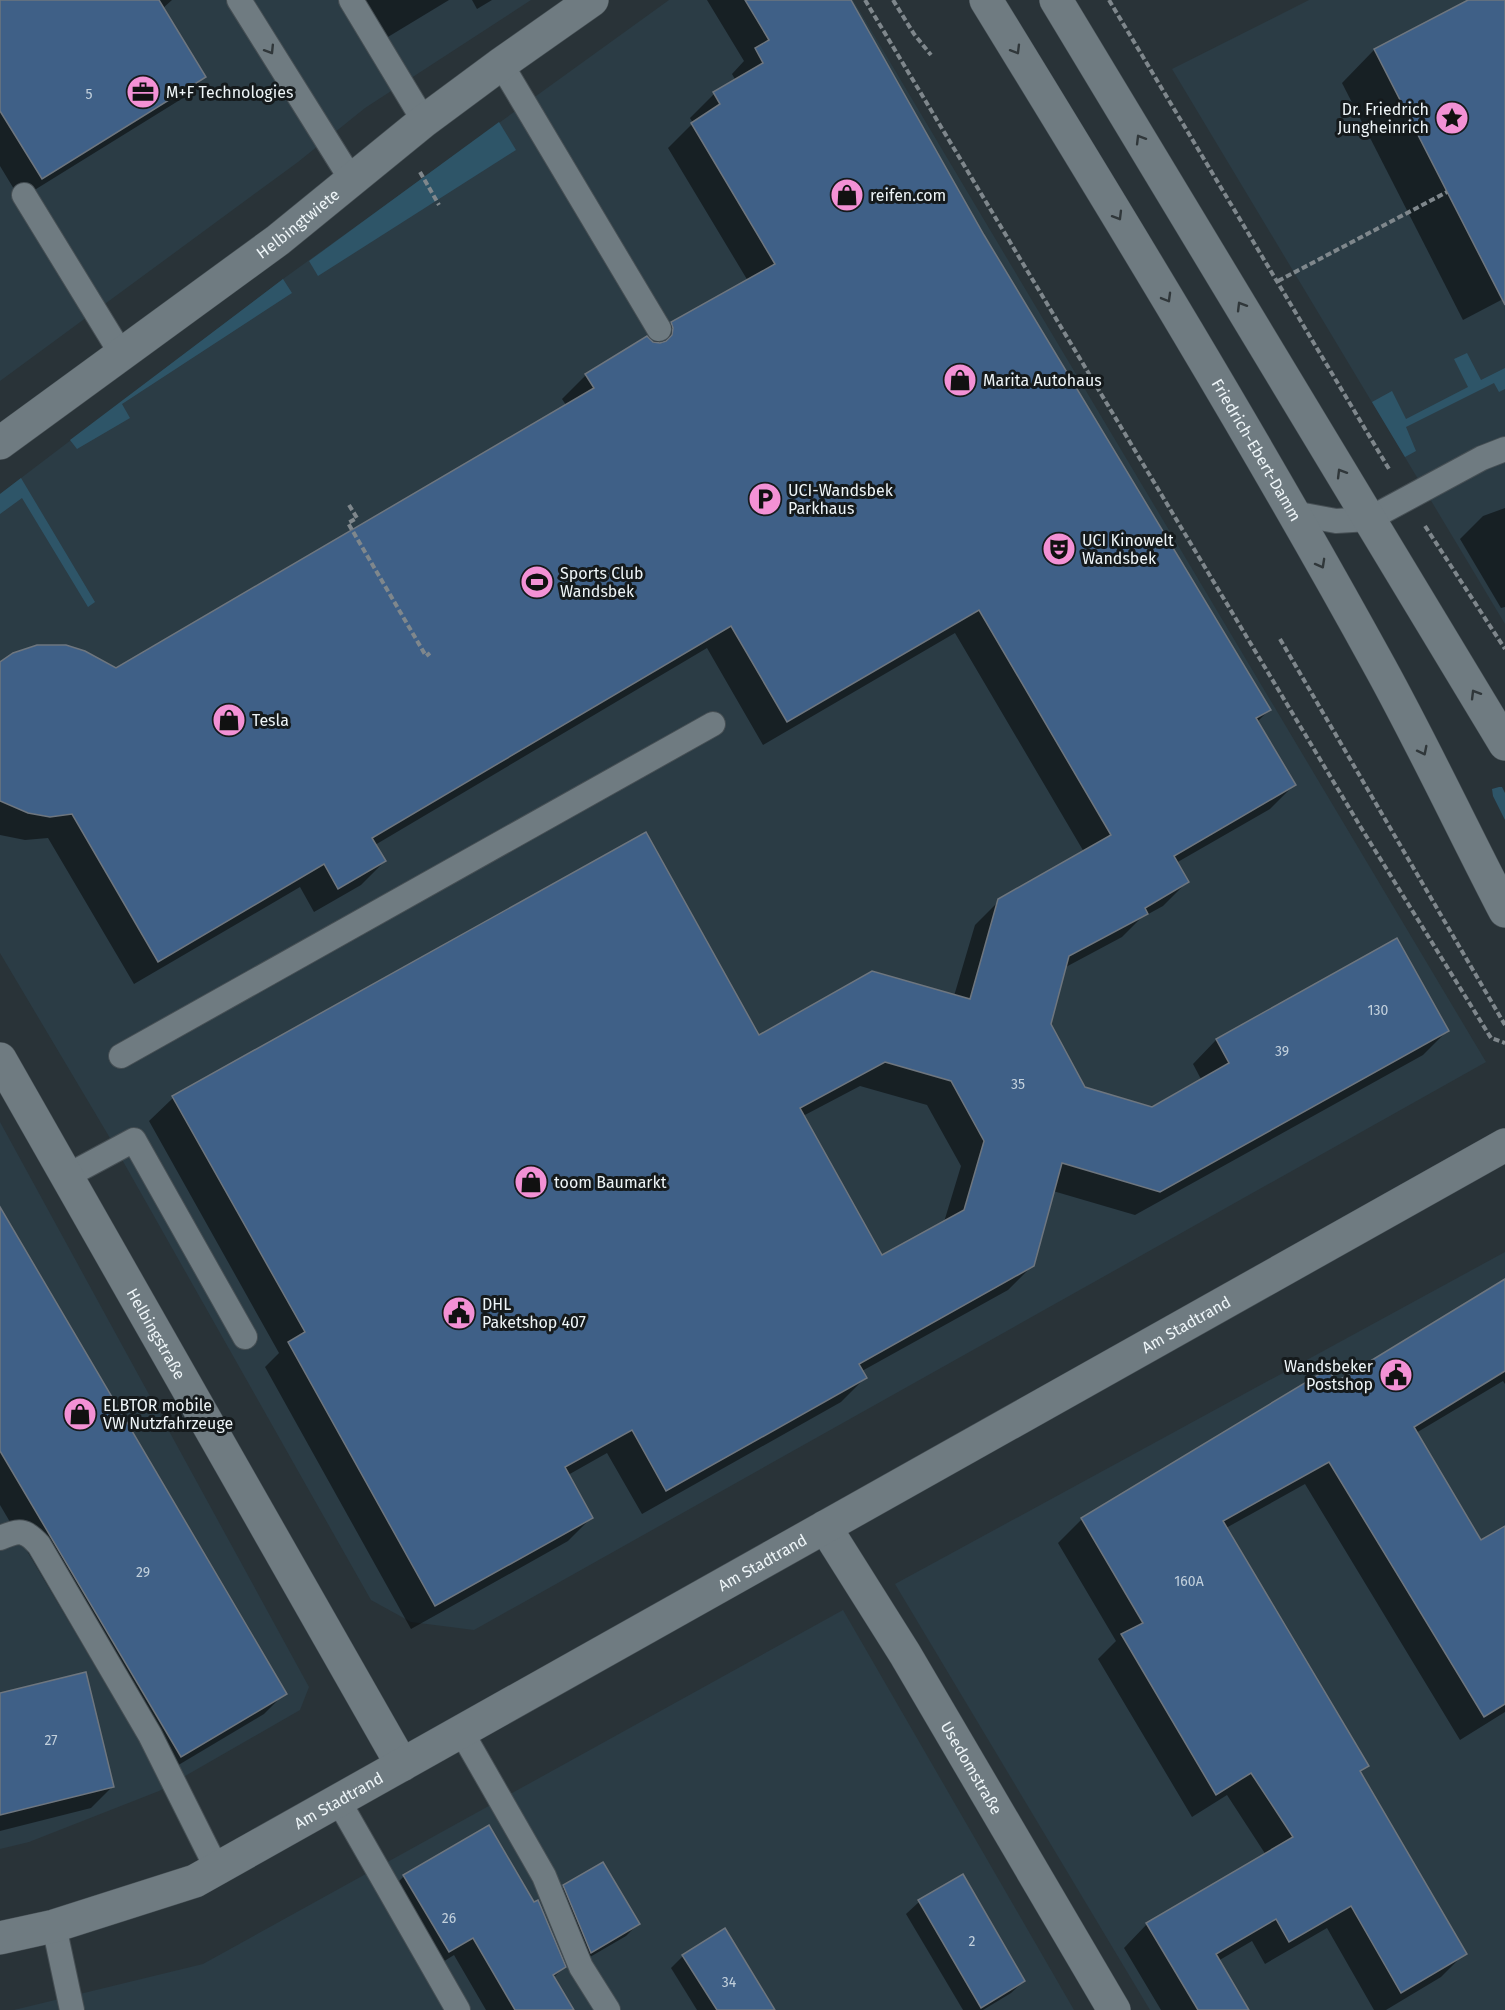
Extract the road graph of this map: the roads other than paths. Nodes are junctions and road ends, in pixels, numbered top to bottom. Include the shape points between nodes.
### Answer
1 (239, 0) edge
2 (351, 0) edge
3 (592, 0) edge
4 (986, 0) edge
5 (1056, 0) edge
6 (501, 64) junction
7 (424, 121) junction
8 (351, 179) junction
9 (24, 195) dead end
10 (659, 329) dead end
11 (122, 355) junction
12 (0, 443) edge
13 (1505, 449) edge
14 (1293, 513) junction
15 (1369, 519) junction
16 (712, 724) dead end
17 (1505, 744) edge
18 (1505, 911) edge
19 (121, 1056) dead end
20 (0, 1059) edge
21 (1505, 1145) edge
22 (67, 1176) junction
23 (245, 1337) dead end
24 (825, 1527) junction
25 (0, 1538) edge
26 (460, 1731) junction
27 (402, 1765) junction
28 (338, 1800) junction
29 (217, 1869) junction
30 (54, 1926) junction
31 (0, 1938) edge
32 (72, 2010) edge
33 (458, 2010) edge
34 (608, 2010) edge
35 (1114, 2010) edge

1 -> 8 lane
2 - 7 lane
3 - 6 main road, Helbingtwiete
4 -> 14 main road, Friedrich-Ebert-Damm
15 -> 5 main road
6 - 7 main road, Helbingtwiete
6 - 10 lane
7 - 8 main road, Helbingtwiete
8 - 11 main road, Helbingtwiete via 278,240
9 - 11 lane
11 - 12 main road, Helbingtwiete
13 - 15 lane
14 - 15 lane via 1336,521
14 -> 18 main road, Friedrich-Ebert-Damm via 1397,699
17 -> 15 main road
16 - 19 lane
20 - 22 main road, Helbingstraße
21 - 24 main road, Am Stadtrand
22 - 23 lane via 134,1140
22 - 27 main road, Helbingstraße
24 - 26 main road, Am Stadtrand
24 - 35 main road, Usedomstraße via 905,1654
25 - 29 lane via 16,1531 30,1534 39,1545 150,1735
26 - 27 main road, Am Stadtrand
26 - 34 lane via 544,1876 582,1967
27 - 28 main road, Am Stadtrand
28 - 29 main road, Am Stadtrand
28 - 33 lane
29 - 30 main road, Am Stadtrand via 195,1881
30 - 31 main road, Am Stadtrand
30 - 32 lane

